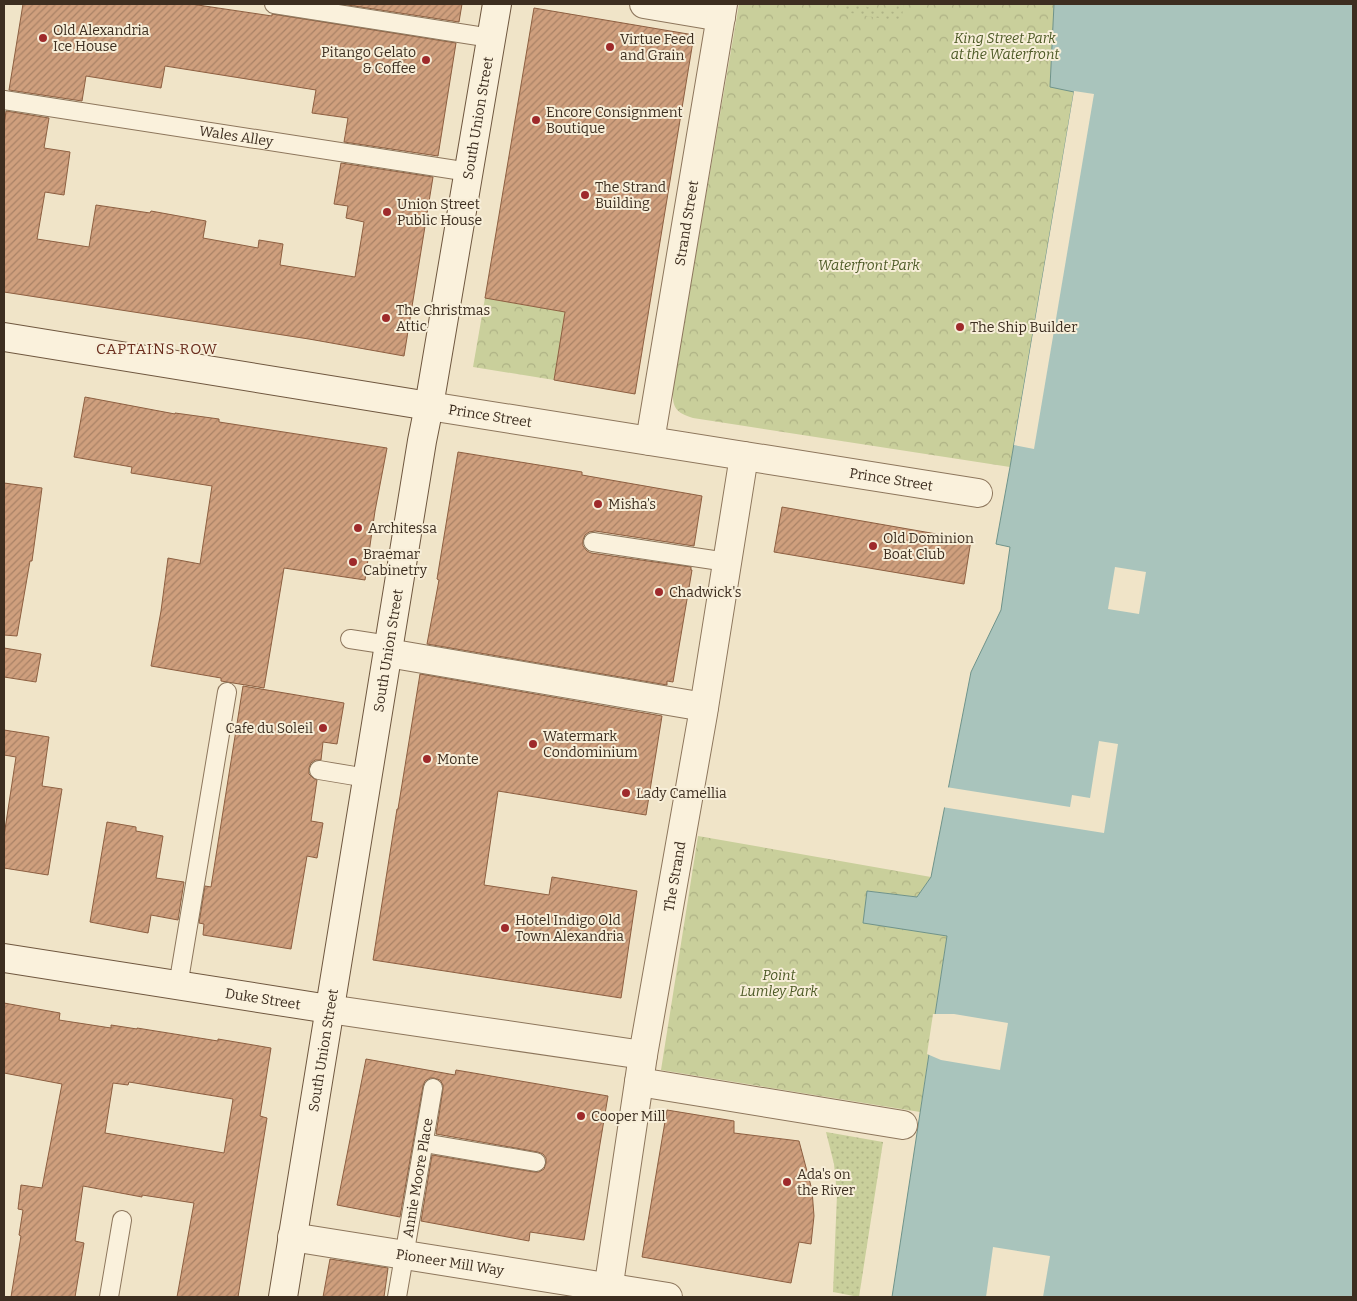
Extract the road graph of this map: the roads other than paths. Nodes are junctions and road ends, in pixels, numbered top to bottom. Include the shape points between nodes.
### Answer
1 (274, 4) edge
2 (497, 4) edge
3 (644, 4) edge
4 (721, 20) edge
5 (491, 38) junction
6 (4, 100) edge
7 (469, 172) junction
8 (4, 337) edge
9 (429, 406) junction
10 (650, 441) junction
11 (744, 456) junction
12 (978, 493) dead end
13 (593, 542) dead end
14 (727, 562) junction
15 (350, 639) dead end
16 (389, 649) junction
17 (227, 692) dead end
18 (704, 706) junction
19 (319, 770) dead end
20 (367, 778) junction
21 (4, 958) edge
22 (178, 986) junction
23 (329, 1010) junction
24 (643, 1056) junction
25 (639, 1082) junction
26 (433, 1088) dead end
27 (903, 1125) dead end
28 (424, 1143) junction
29 (536, 1162) dead end
30 (122, 1220) dead end
31 (292, 1236) junction
32 (404, 1255) junction
33 (608, 1292) edge
34 (109, 1297) edge
35 (283, 1297) edge
36 (397, 1297) edge
37 (668, 1297) edge

1 - 5 lane
2 - 5 street, South Union Street
3 - 4 street
4 - 10 street, Strand Street
5 - 7 street, South Union Street
6 - 7 lane, Wales Alley
7 - 9 street, South Union Street
8 - 9 street, Prince Street
9 - 10 street, Prince Street
9 - 16 street, South Union Street
10 - 11 street, Prince Street
11 - 12 street, Prince Street
11 - 14 street, The Strand
13 - 14 lane
14 - 18 street, The Strand
15 - 16 lane
16 - 18 street
16 - 20 street, South Union Street
17 - 22 lane
18 - 24 street, The Strand
19 - 20 lane
20 - 23 street, South Union Street
21 - 22 street, Duke Street
22 - 23 street, Duke Street
23 - 24 street, Duke Street
23 - 31 street, South Union Street
24 - 25 street, The Strand
25 - 27 street
25 - 33 street, The Strand
26 - 28 lane, Annie Moore Place
28 - 29 lane
28 - 32 lane, Annie Moore Place
30 - 34 lane
31 - 32 street, Pioneer Mill Way
31 - 35 street, South Union Street
32 - 33 street, Pioneer Mill Way
32 - 36 lane, Annie Moore Place
33 - 37 street, Pioneer Mill Way

